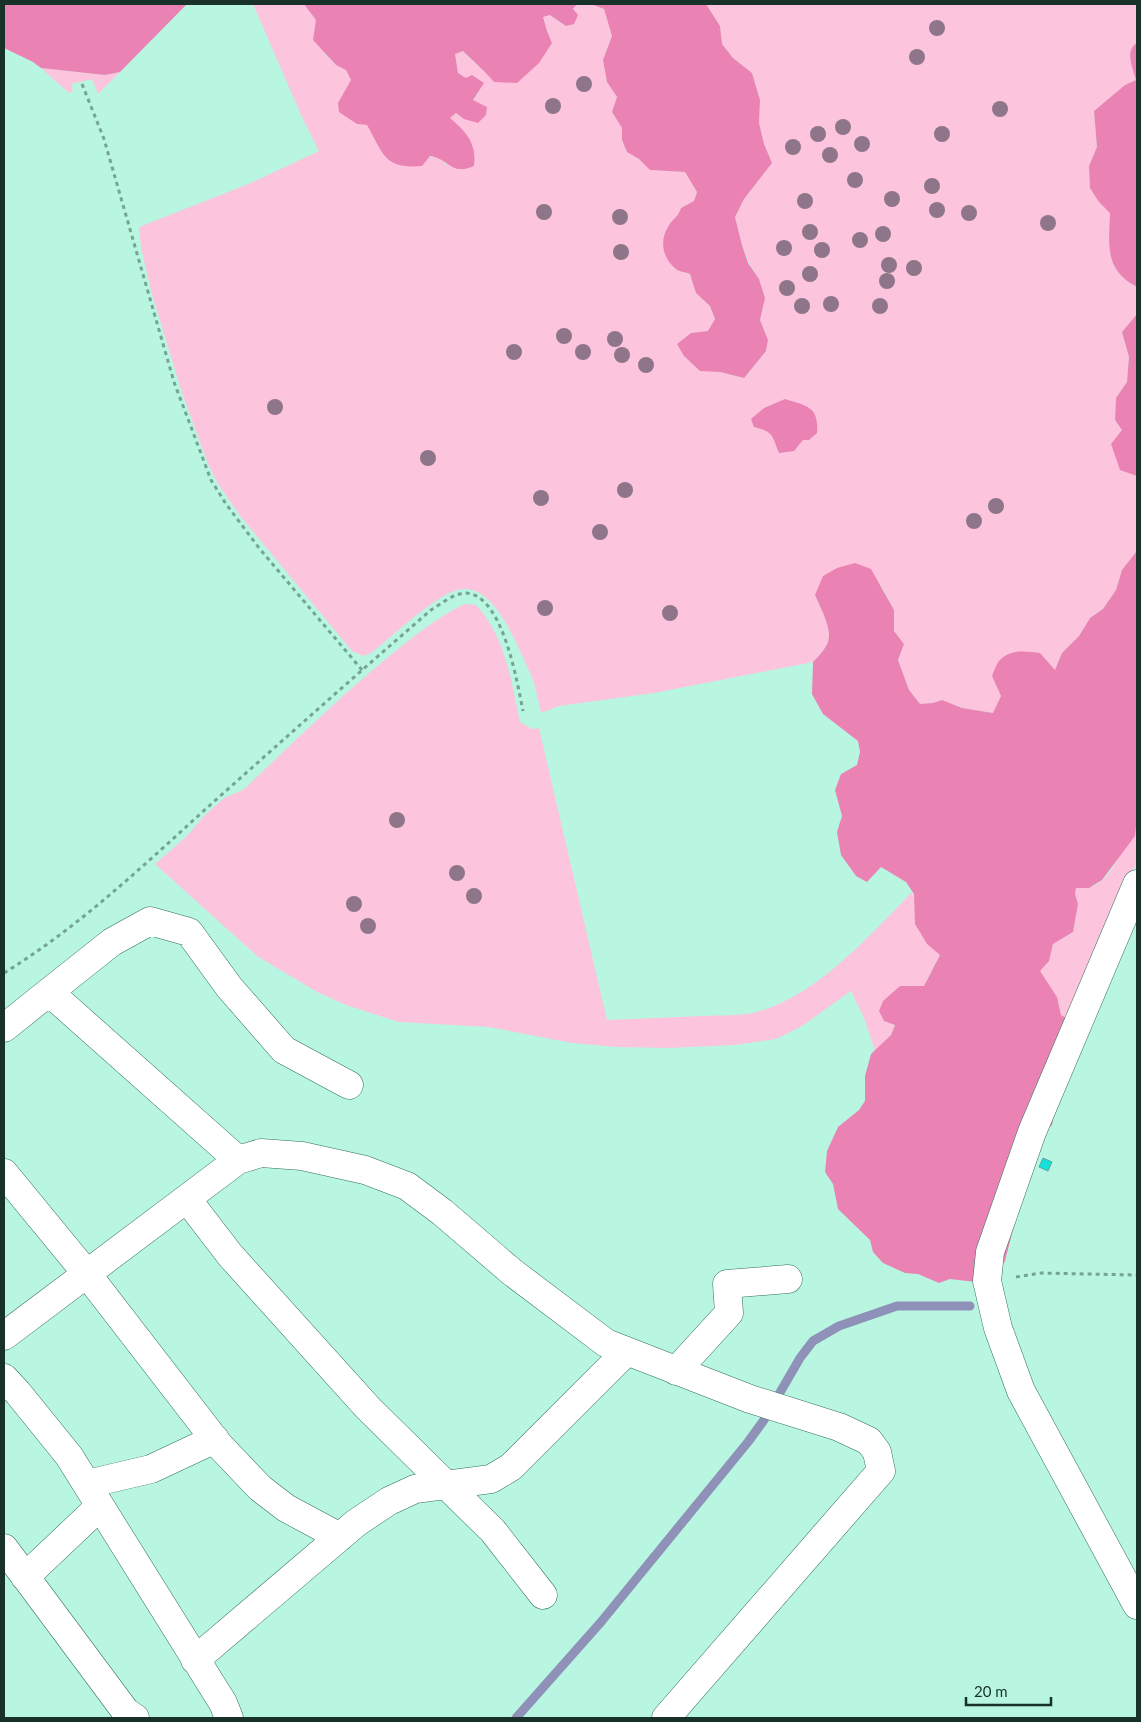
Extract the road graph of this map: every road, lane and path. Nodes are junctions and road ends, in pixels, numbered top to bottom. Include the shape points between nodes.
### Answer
1 (82, 84) dead end
2 (362, 670) junction
3 (523, 711) dead end
4 (1137, 884) edge
5 (4, 974) edge
6 (49, 992) junction
7 (4, 1028) edge
8 (349, 1086) dead end
9 (238, 1160) junction
10 (4, 1173) edge
11 (187, 1199) junction
12 (87, 1274) junction
13 (1137, 1275) edge
14 (788, 1279) dead end
15 (987, 1281) junction
16 (4, 1336) edge
17 (626, 1352) junction
18 (676, 1371) junction
19 (4, 1378) edge
20 (215, 1439) junction
21 (446, 1485) junction
22 (94, 1495) junction
23 (340, 1536) junction
24 (4, 1548) edge
25 (25, 1577) junction
26 (543, 1595) dead end
27 (1137, 1605) edge
28 (195, 1660) junction
29 (135, 1718) edge
30 (229, 1718) edge
31 (666, 1718) edge

1 - 2 path via 104,138 174,382 211,480 259,548
2 - 3 path via 432,610 465,593 482,599 498,622 512,656
2 - 5 path via 69,929
4 - 15 lane via 1032,1132 990,1252
6 - 7 lane
6 - 8 lane via 112,942 150,921 189,932 229,986 284,1050
6 - 9 lane
9 - 11 lane
9 - 17 lane via 261,1153 302,1156 365,1170 407,1186 512,1272 606,1343
10 - 12 lane
11 - 12 lane
11 - 21 lane via 230,1255 368,1408
12 - 16 lane
12 - 20 lane
13 - 15 path via 1040,1273
14 - 18 lane via 727,1284 729,1313
15 - 27 lane via 998,1328 1021,1391
17 - 18 lane
17 - 21 lane via 511,1467 490,1479
18 - 31 lane via 839,1427 869,1441 877,1452 881,1471
19 - 22 lane via 69,1456
20 - 22 lane
20 - 23 lane via 266,1493 286,1508
21 - 23 lane via 415,1489 389,1501
21 - 26 lane via 493,1531
22 - 25 lane
22 - 28 lane
23 - 28 lane
24 - 25 lane
25 - 29 lane via 126,1712
28 - 30 lane

